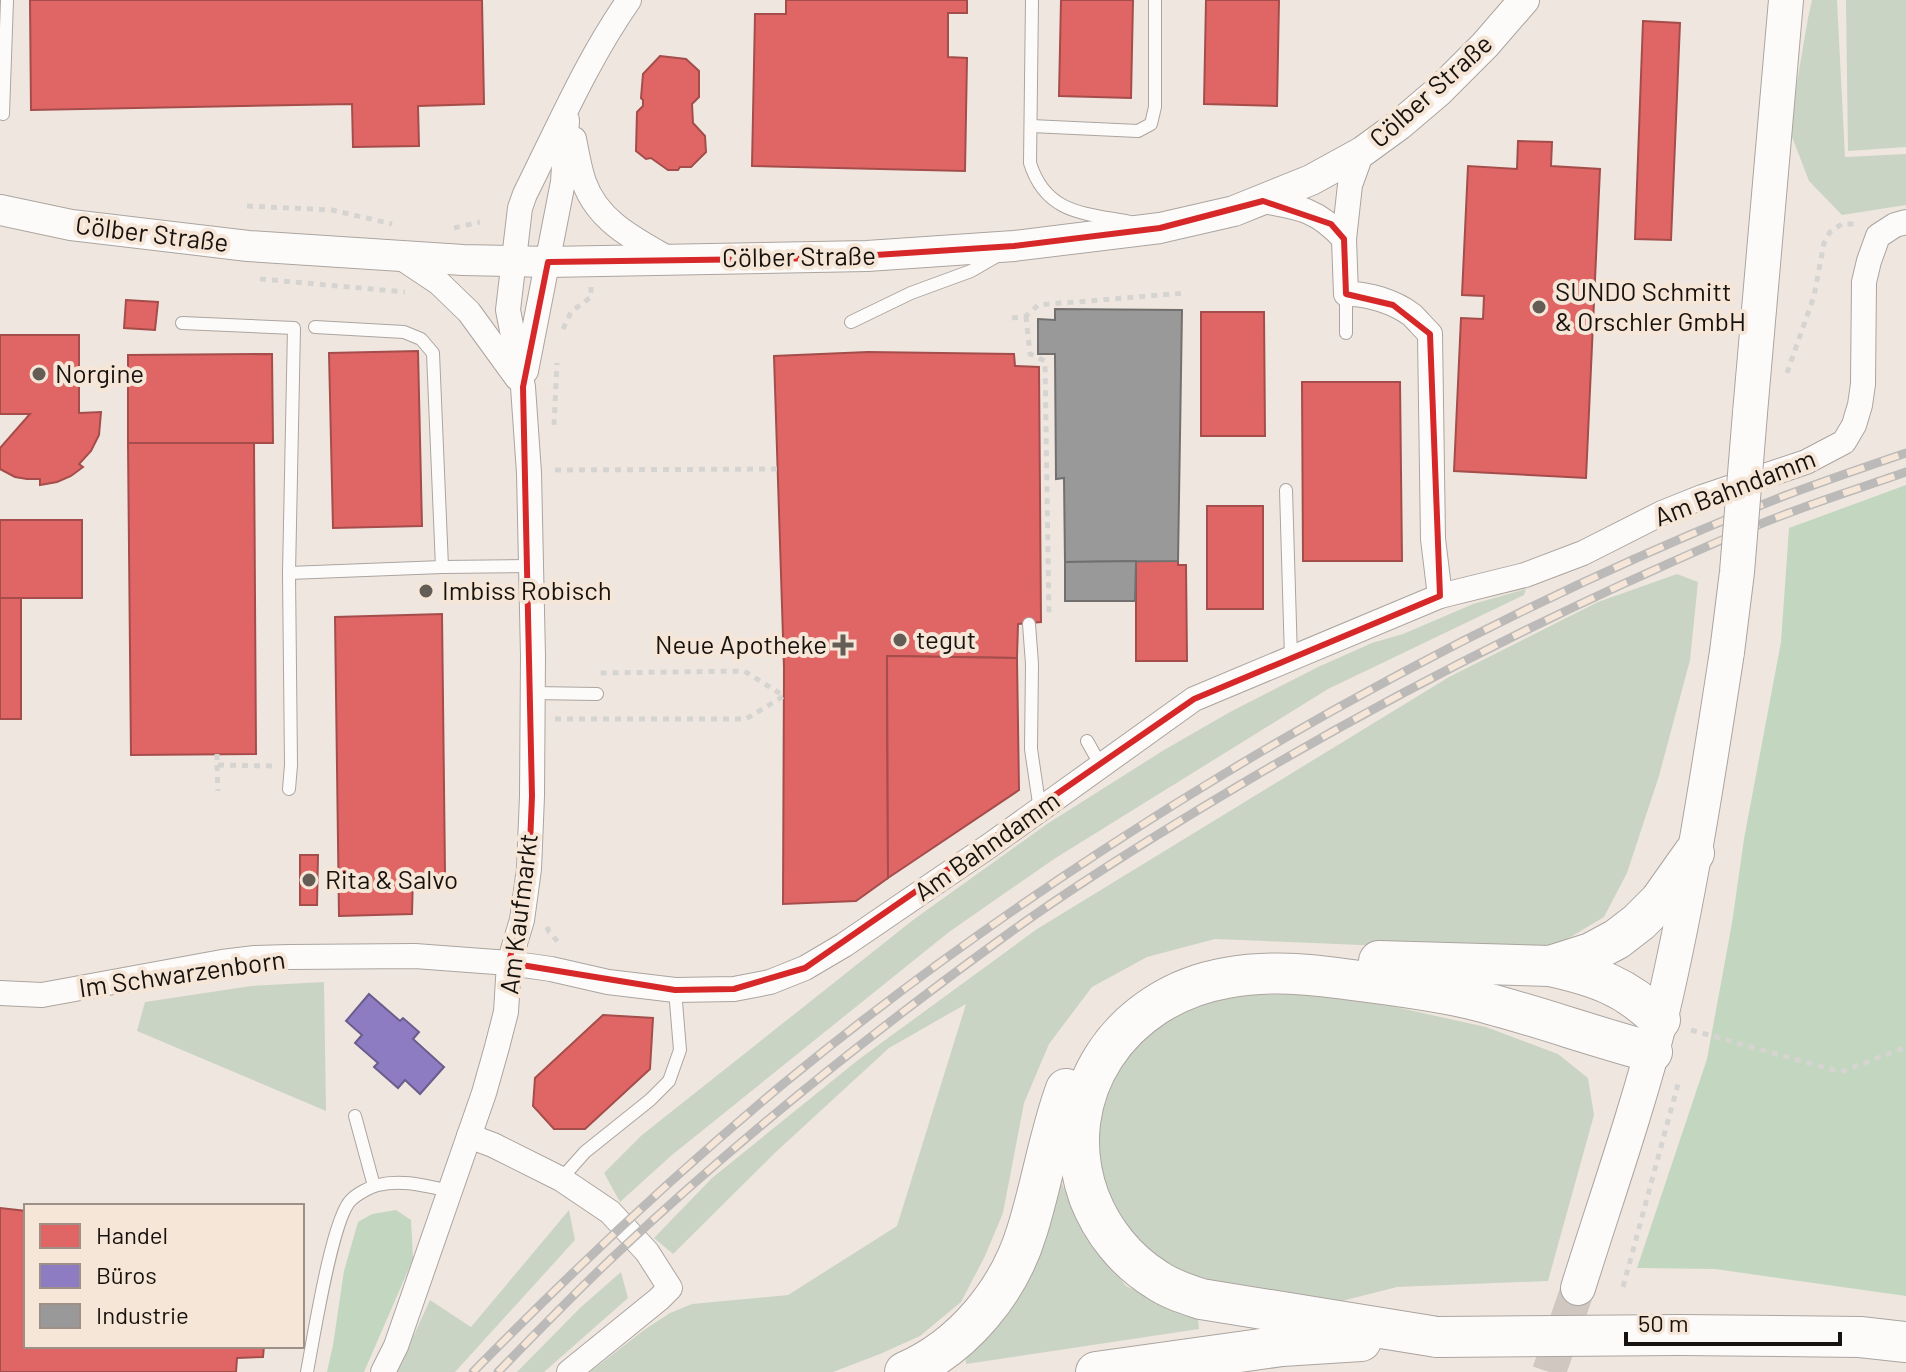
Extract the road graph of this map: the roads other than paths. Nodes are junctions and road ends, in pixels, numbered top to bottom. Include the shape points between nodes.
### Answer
1 (7, 0) edge
2 (629, 0) edge
3 (1032, 0) edge
4 (1155, 0) edge
5 (1524, 0) edge
6 (1786, 0) edge
7 (567, 109) junction
8 (3, 114) dead end
9 (1031, 126) junction
10 (1362, 152) junction
11 (1263, 201) junction
12 (0, 210) edge
13 (1900, 224) edge
14 (1160, 228) junction
15 (1344, 239) junction
16 (1014, 246) junction
17 (397, 255) junction
18 (671, 260) junction
19 (513, 261) junction
20 (548, 262) junction
21 (1346, 294) junction
22 (851, 322) dead end
23 (182, 323) dead end
24 (315, 327) dead end
25 (1346, 333) dead end
26 (523, 387) junction
27 (1286, 490) dead end
28 (530, 566) junction
29 (442, 567) junction
30 (289, 573) junction
31 (1440, 596) junction
32 (1029, 624) dead end
33 (1291, 659) junction
34 (533, 693) junction
35 (597, 694) dead end
36 (1087, 741) dead end
37 (1101, 766) junction
38 (289, 789) dead end
39 (1040, 810) junction
40 (1694, 853) junction
41 (509, 963) junction
42 (1550, 966) junction
43 (675, 990) junction
44 (0, 993) edge
45 (1656, 1036) junction
46 (355, 1116) dead end
47 (469, 1136) junction
48 (561, 1179) junction
49 (374, 1186) junction
50 (450, 1191) junction
51 (1578, 1288) tunnel mouth
52 (1437, 1337) junction
53 (1906, 1342) edge
54 (307, 1372) edge
55 (383, 1372) edge
56 (569, 1372) edge
57 (905, 1372) edge
58 (1096, 1372) edge

1 - 8 lane
2 - 7 street, Am Kaufmarkt
3 - 9 lane
4 - 9 lane via 1151,124 1138,131
5 - 10 street, Cölber Straße via 1439,91
6 - 40 main road, bridge via 1737,572
7 - 18 street via 591,199 613,225
7 - 19 street, Am Kaufmarkt via 520,208
7 - 20 street, Am Kaufmarkt via 563,182
9 - 14 lane via 1032,171 1058,204
10 - 11 street, Cölber Straße
10 - 15 street via 1350,185
11 - 14 street, Cölber Straße
11 - 15 street via 1314,213
12 - 17 street, Cölber Straße via 200,241
13 - 31 street, Am Bahndamm via 1878,236 1866,272 1863,384 1854,425 1844,442 1806,462 1662,513 1583,553 1525,575
14 - 16 street, Cölber Straße
15 - 21 street
16 - 18 street, Cölber Straße via 829,258
16 - 22 lane via 971,271
17 - 19 street, Cölber Straße
17 - 26 street via 439,283 469,312
18 - 20 street, Cölber Straße
19 - 20 street, Cölber Straße
19 - 26 street, Am Kaufmarkt via 508,310
20 - 26 street, Am Kaufmarkt
21 - 25 lane
21 - 31 street via 1361,293 1393,305 1430,334 1433,539
23 - 30 lane via 294,328
24 - 29 lane via 404,332 421,339 433,353
26 - 28 street, Am Kaufmarkt
27 - 33 lane
28 - 29 lane
28 - 34 street, Am Kaufmarkt
29 - 30 lane
30 - 38 lane
31 - 33 street, Am Bahndamm
32 - 39 lane via 1031,749
33 - 37 street, Am Bahndamm via 1194,699
34 - 35 lane
34 - 41 street, Am Kaufmarkt via 529,869
36 - 37 lane
37 - 39 street, Am Bahndamm
39 - 43 street, Am Bahndamm via 805,968 734,989
40 - 42 highway via 1639,922 1591,953
40 - 45 main road
41 - 43 street, Am Bahndamm
41 - 44 street, Im Schwarzenborn via 415,956 255,958 42,995
41 - 47 street, Am Kaufmarkt via 506,1012
42 - 45 highway via 1607,982 1644,1004
42 - 57 highway via 1286,958 1197,967 1152,985 1114,1015 1076,1065 1026,1233 1000,1289 962,1334
43 - 48 lane via 680,1050 669,1081
45 - 51 main road
45 - 52 highway via 1417,988 1282,972 1222,978 1175,994 1152,1006 1114,1041 1089,1085 1082,1110 1080,1161 1094,1211 1138,1267 1201,1299
46 - 49 lane
47 - 48 street
47 - 50 street, Am Kaufmarkt
48 - 56 street via 610,1212 647,1252 670,1288
49 - 50 lane via 412,1183
49 - 54 lane via 351,1200 343,1213
50 - 55 street, Am Kaufmarkt
52 - 53 highway, bridge via 1679,1335
52 - 58 highway via 1282,1346

